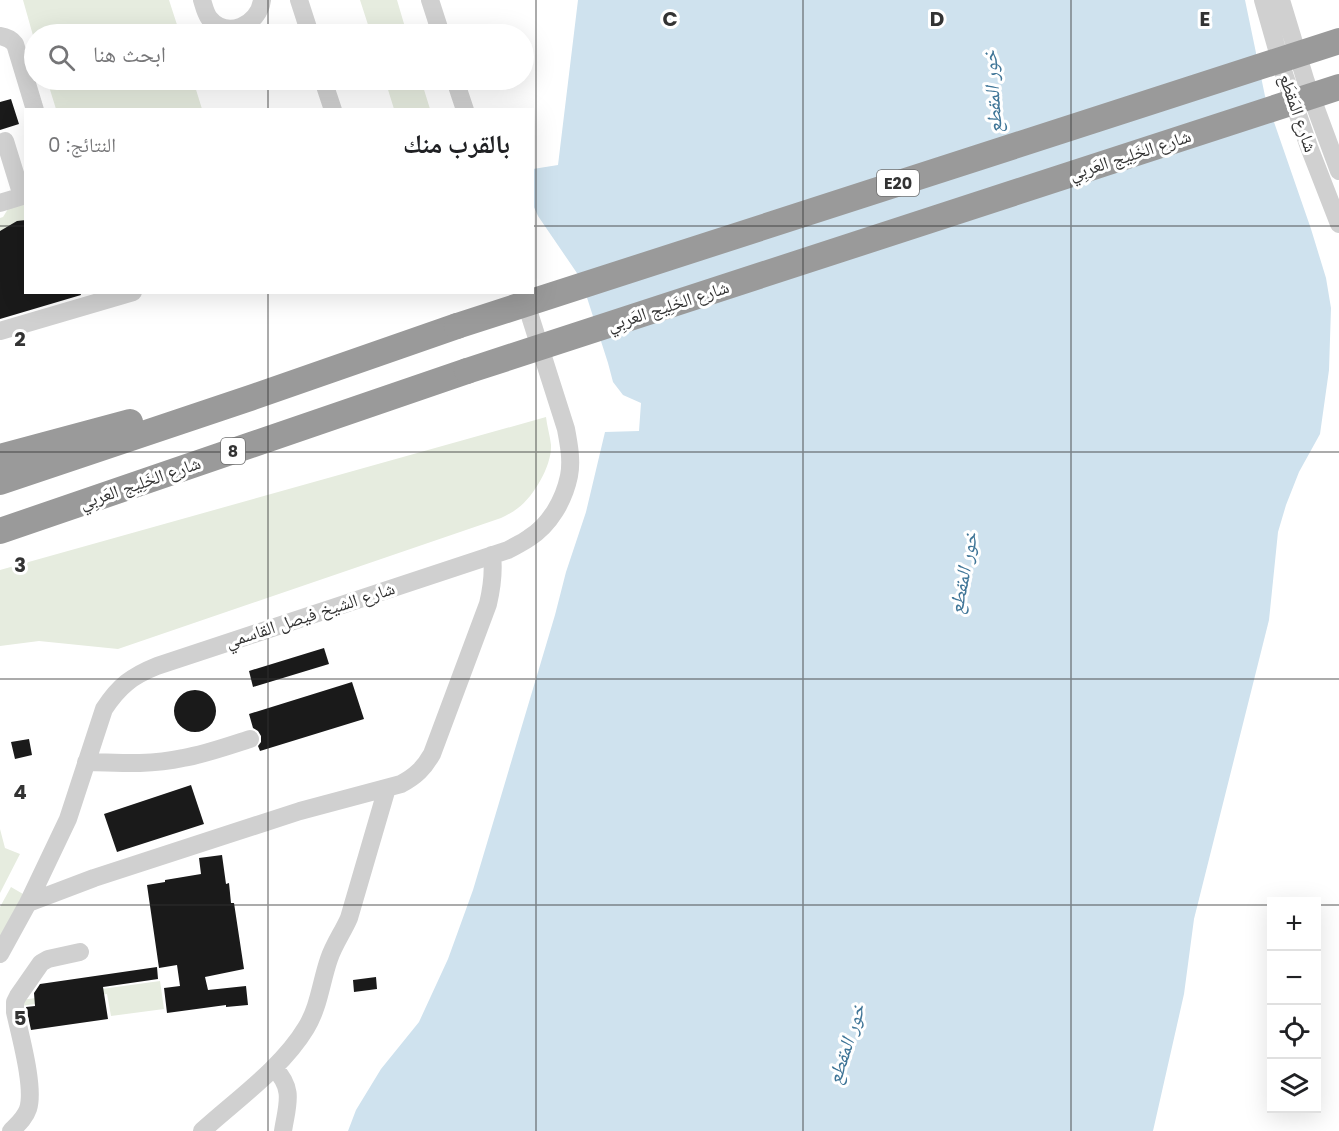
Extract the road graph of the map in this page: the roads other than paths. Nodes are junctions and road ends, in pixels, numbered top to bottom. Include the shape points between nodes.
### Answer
1 (202, 0) edge
2 (262, 0) edge
3 (299, 0) edge
4 (430, 0) edge
5 (1263, 0) edge
6 (1281, 0) edge
7 (217, 24) edge
8 (246, 24) edge
9 (306, 24) edge
10 (438, 24) edge
11 (0, 36) edge
12 (1339, 41) edge
13 (24, 74) edge
14 (1339, 87) edge
15 (29, 90) edge
16 (326, 90) edge
17 (458, 90) edge
18 (34, 108) edge
19 (332, 108) edge
20 (464, 108) edge
21 (5, 141) dead end
22 (1339, 171) edge
23 (24, 196) edge
24 (0, 203) edge
25 (1339, 224) edge
26 (126, 294) edge
27 (524, 294) edge
28 (0, 331) edge
29 (467, 371) joint
30 (254, 397) junction
31 (0, 457) edge
32 (0, 482) edge
33 (0, 531) edge
34 (492, 555) junction
35 (250, 739) dead end
36 (86, 762) junction
37 (387, 788) junction
38 (28, 903) junction
39 (80, 952) dead end
40 (0, 954) edge
41 (274, 1068) junction
42 (11, 1131) edge
43 (202, 1131) edge
44 (282, 1131) edge

1 - 7 street via 206,12
2 - 8 street via 260,10
3 - 9 street
4 - 10 street
5 - 25 street, شارع المَقطَع via 1284,74
6 - 22 street, شارع المَقطَع
11 - 13 street via 15,45
12 - 30 highway, E20, bridge via 457,326
14 - 29 highway, شارع الخَلِيج العَربِي / E20, bridge
15 - 18 street
16 - 19 street
17 - 20 street
21 - 23 street
23 - 24 street
26 - 28 street
27 - 34 street, شارع الشيخ فيصل القاسمي via 566,429 569,475 562,499 549,520 530,538
29 - 33 highway, شارع الخَلِيج العَربِي / 8
30 - 31 highway via 144,418
30 - 32 highway
34 - 36 street, شارع الشيخ فيصل القاسمي via 141,672 126,682 104,709
34 - 37 street via 494,570 488,604 432,754 414,777
35 - 36 street via 171,760
36 - 38 street, شارع الشيخ فيصل القاسمي via 68,819
37 - 38 street via 300,811 96,886
37 - 41 street via 349,918 334,945 312,1015 300,1037
38 - 40 street, شارع الشيخ فيصل القاسمي
39 - 42 street via 45,960 15,1002 30,1096 21,1121
41 - 43 street
41 - 44 street via 289,1096

